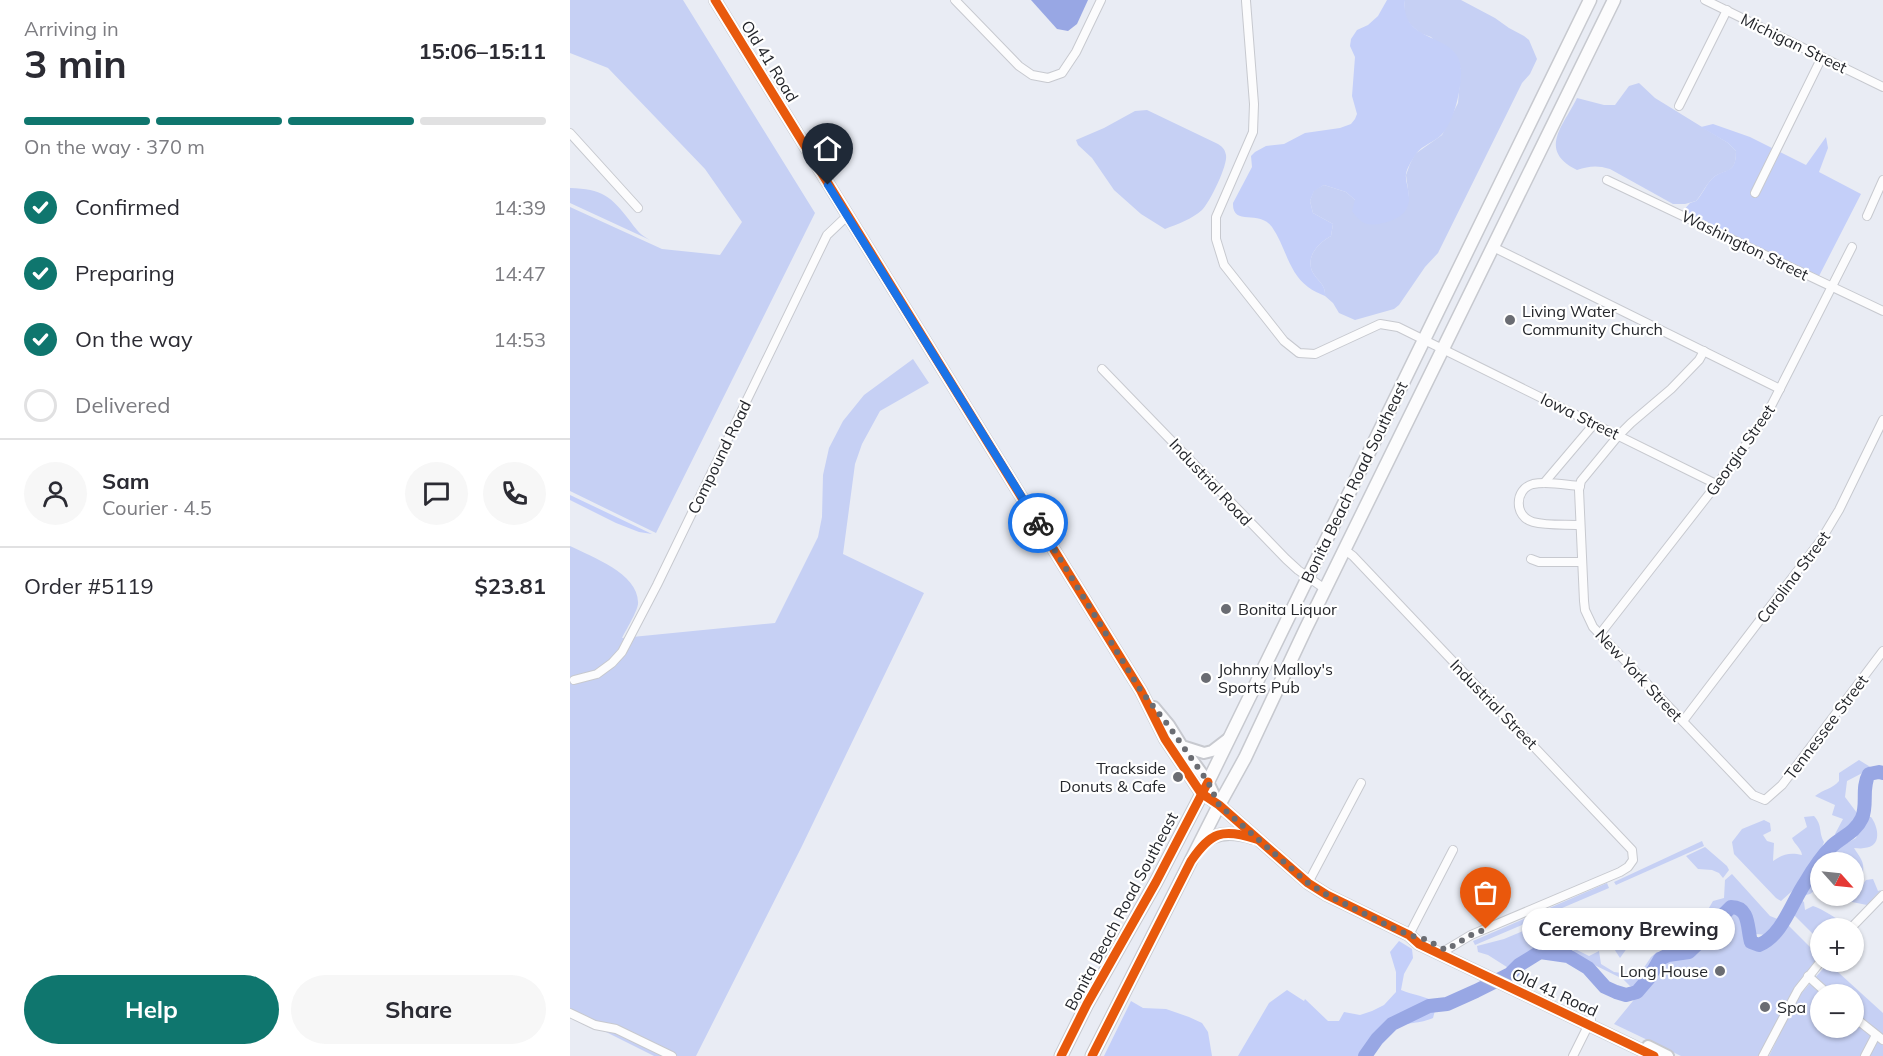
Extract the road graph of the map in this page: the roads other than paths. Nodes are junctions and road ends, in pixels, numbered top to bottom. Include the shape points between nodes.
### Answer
1 (715, 0) edge
2 (955, 0) edge
3 (1101, 0) edge
4 (1246, 0) edge
5 (1590, 0) edge
6 (1614, 0) edge
7 (1706, 0) edge
8 (1727, 10) junction
9 (1822, 57) junction
10 (1883, 87) edge
11 (1679, 106) dead end
12 (570, 133) edge
13 (1607, 180) dead end
14 (1883, 180) edge
15 (1755, 193) dead end
16 (638, 208) dead end
17 (847, 216) junction
18 (1867, 216) dead end
19 (1493, 247) junction
20 (1852, 247) dead end
21 (1832, 287) junction
22 (1883, 311) edge
23 (1424, 340) junction
24 (1443, 349) junction
25 (1704, 351) junction
26 (1102, 369) dead end
27 (1780, 389) junction
28 (1883, 420) edge
29 (1594, 424) junction
30 (1618, 436) junction
31 (1544, 483) junction
32 (1716, 484) junction
33 (1580, 486) junction
34 (1580, 525) junction
35 (1345, 550) junction
36 (1531, 559) dead end
37 (1582, 562) junction
38 (1307, 577) junction
39 (1325, 589) junction
40 (1600, 634) junction
41 (1883, 651) edge
42 (574, 680) dead end
43 (1141, 691) junction
44 (1683, 721) junction
45 (1229, 737) junction
46 (1182, 746) junction
47 (1208, 782) junction
48 (1360, 783) dead end
49 (1202, 793) junction
50 (1765, 800) joint
51 (1219, 805) junction
52 (1258, 840) junction
53 (1453, 850) dead end
54 (1191, 861) junction
55 (1308, 883) junction
56 (1883, 895) edge
57 (1861, 918) edge
58 (1409, 935) junction
59 (1446, 950) junction
60 (1484, 972) junction
61 (1812, 972) edge
62 (1809, 976) junction
63 (1817, 984) edge
64 (570, 1014) edge
65 (1590, 1022) junction
66 (1864, 1025) edge
67 (1880, 1037) edge
68 (672, 1056) edge
69 (1061, 1056) edge
70 (1092, 1056) edge
71 (1573, 1056) edge
72 (1654, 1056) edge
73 (1668, 1056) edge
74 (1763, 1056) edge
75 (1865, 1056) edge

1 - 17 street, Old 41 Road
2 - 3 street via 1018,66 1032,75 1048,78 1062,73 1067,66
4 - 23 street, Iowa Street via 1253,132 1216,217 1216,239 1224,265 1284,341 1299,353 1315,354 1380,324 1398,327
5 - 23 main road, Bonita Beach Road Southeast
6 - 19 main road, Bonita Beach Road Southeast
7 - 8 street, Michigan Street
8 - 9 street, Michigan Street
8 - 11 street
9 - 10 street, Michigan Street
9 - 15 street
12 - 16 street
13 - 21 street, Washington Street
14 - 18 street
17 - 42 street, Compound Road via 827,235 622,652 597,674
17 - 43 street, Old 41 Road
19 - 24 main road, Bonita Beach Road Southeast
19 - 25 street
20 - 21 street, Georgia Street
21 - 22 street, Washington Street
21 - 27 street, Georgia Street
23 - 24 street, Iowa Street
23 - 38 main road, Bonita Beach Road Southeast
24 - 29 street, Iowa Street
24 - 35 main road, Bonita Beach Road Southeast
25 - 27 street
25 - 30 street via 1671,389
26 - 38 street, Industrial Road
27 - 32 street, Georgia Street via 1767,414
28 - 44 street, Carolina Street via 1821,540
29 - 30 street, Iowa Street
29 - 31 street
30 - 32 street, Iowa Street
30 - 33 street
31 - 33 street
31 - 34 street via 1530,486 1520,495 1519,509 1525,517 1534,522
32 - 40 street, Georgia Street
33 - 34 street, New York Street
34 - 37 street, New York Street
35 - 39 main road, Bonita Beach Road Southeast
35 - 59 street, Industrial Street via 1632,850 1633,860 1628,867 1614,875 1471,935
36 - 37 street
37 - 40 street, New York Street via 1586,610
38 - 39 street, Industrial Road
38 - 45 main road, Bonita Beach Road Southeast
39 - 51 main road, Bonita Beach Road Southeast via 1274,700
40 - 44 street, New York Street
41 - 50 street, Tennessee Street via 1782,785
43 - 46 street, Old 41 Road
43 - 49 street, Old 41 Road via 1165,739
44 - 50 street, New York Street via 1753,795
45 - 46 street via 1204,753
45 - 47 main road, Bonita Beach Road Southeast
46 - 47 street, Old 41 Road
47 - 49 main road, Bonita Beach Road Southeast
47 - 51 street, Old 41 Road
48 - 55 street
49 - 51 street, Old 41 Road
49 - 69 main road, Bonita Beach Road Southeast
51 - 52 street, Old 41 Road
51 - 54 main road, Bonita Beach Road Southeast
52 - 54 street via 1240,834 1217,835 1203,844
52 - 55 street, Old 41 Road
53 - 58 street
54 - 70 main road, Bonita Beach Road Southeast
55 - 58 street, Old 41 Road
56 - 57 street
58 - 59 street, Old 41 Road
58 - 60 street, Old 41 Road via 1419,944
59 - 60 street, Old 41 Road
60 - 65 street, Old 41 Road
61 - 62 street
62 - 63 street
62 - 74 street
64 - 68 street via 616,1029
65 - 71 street
65 - 72 street, Old 41 Road
65 - 73 street, Old 41 Road
66 - 67 street
67 - 75 street

